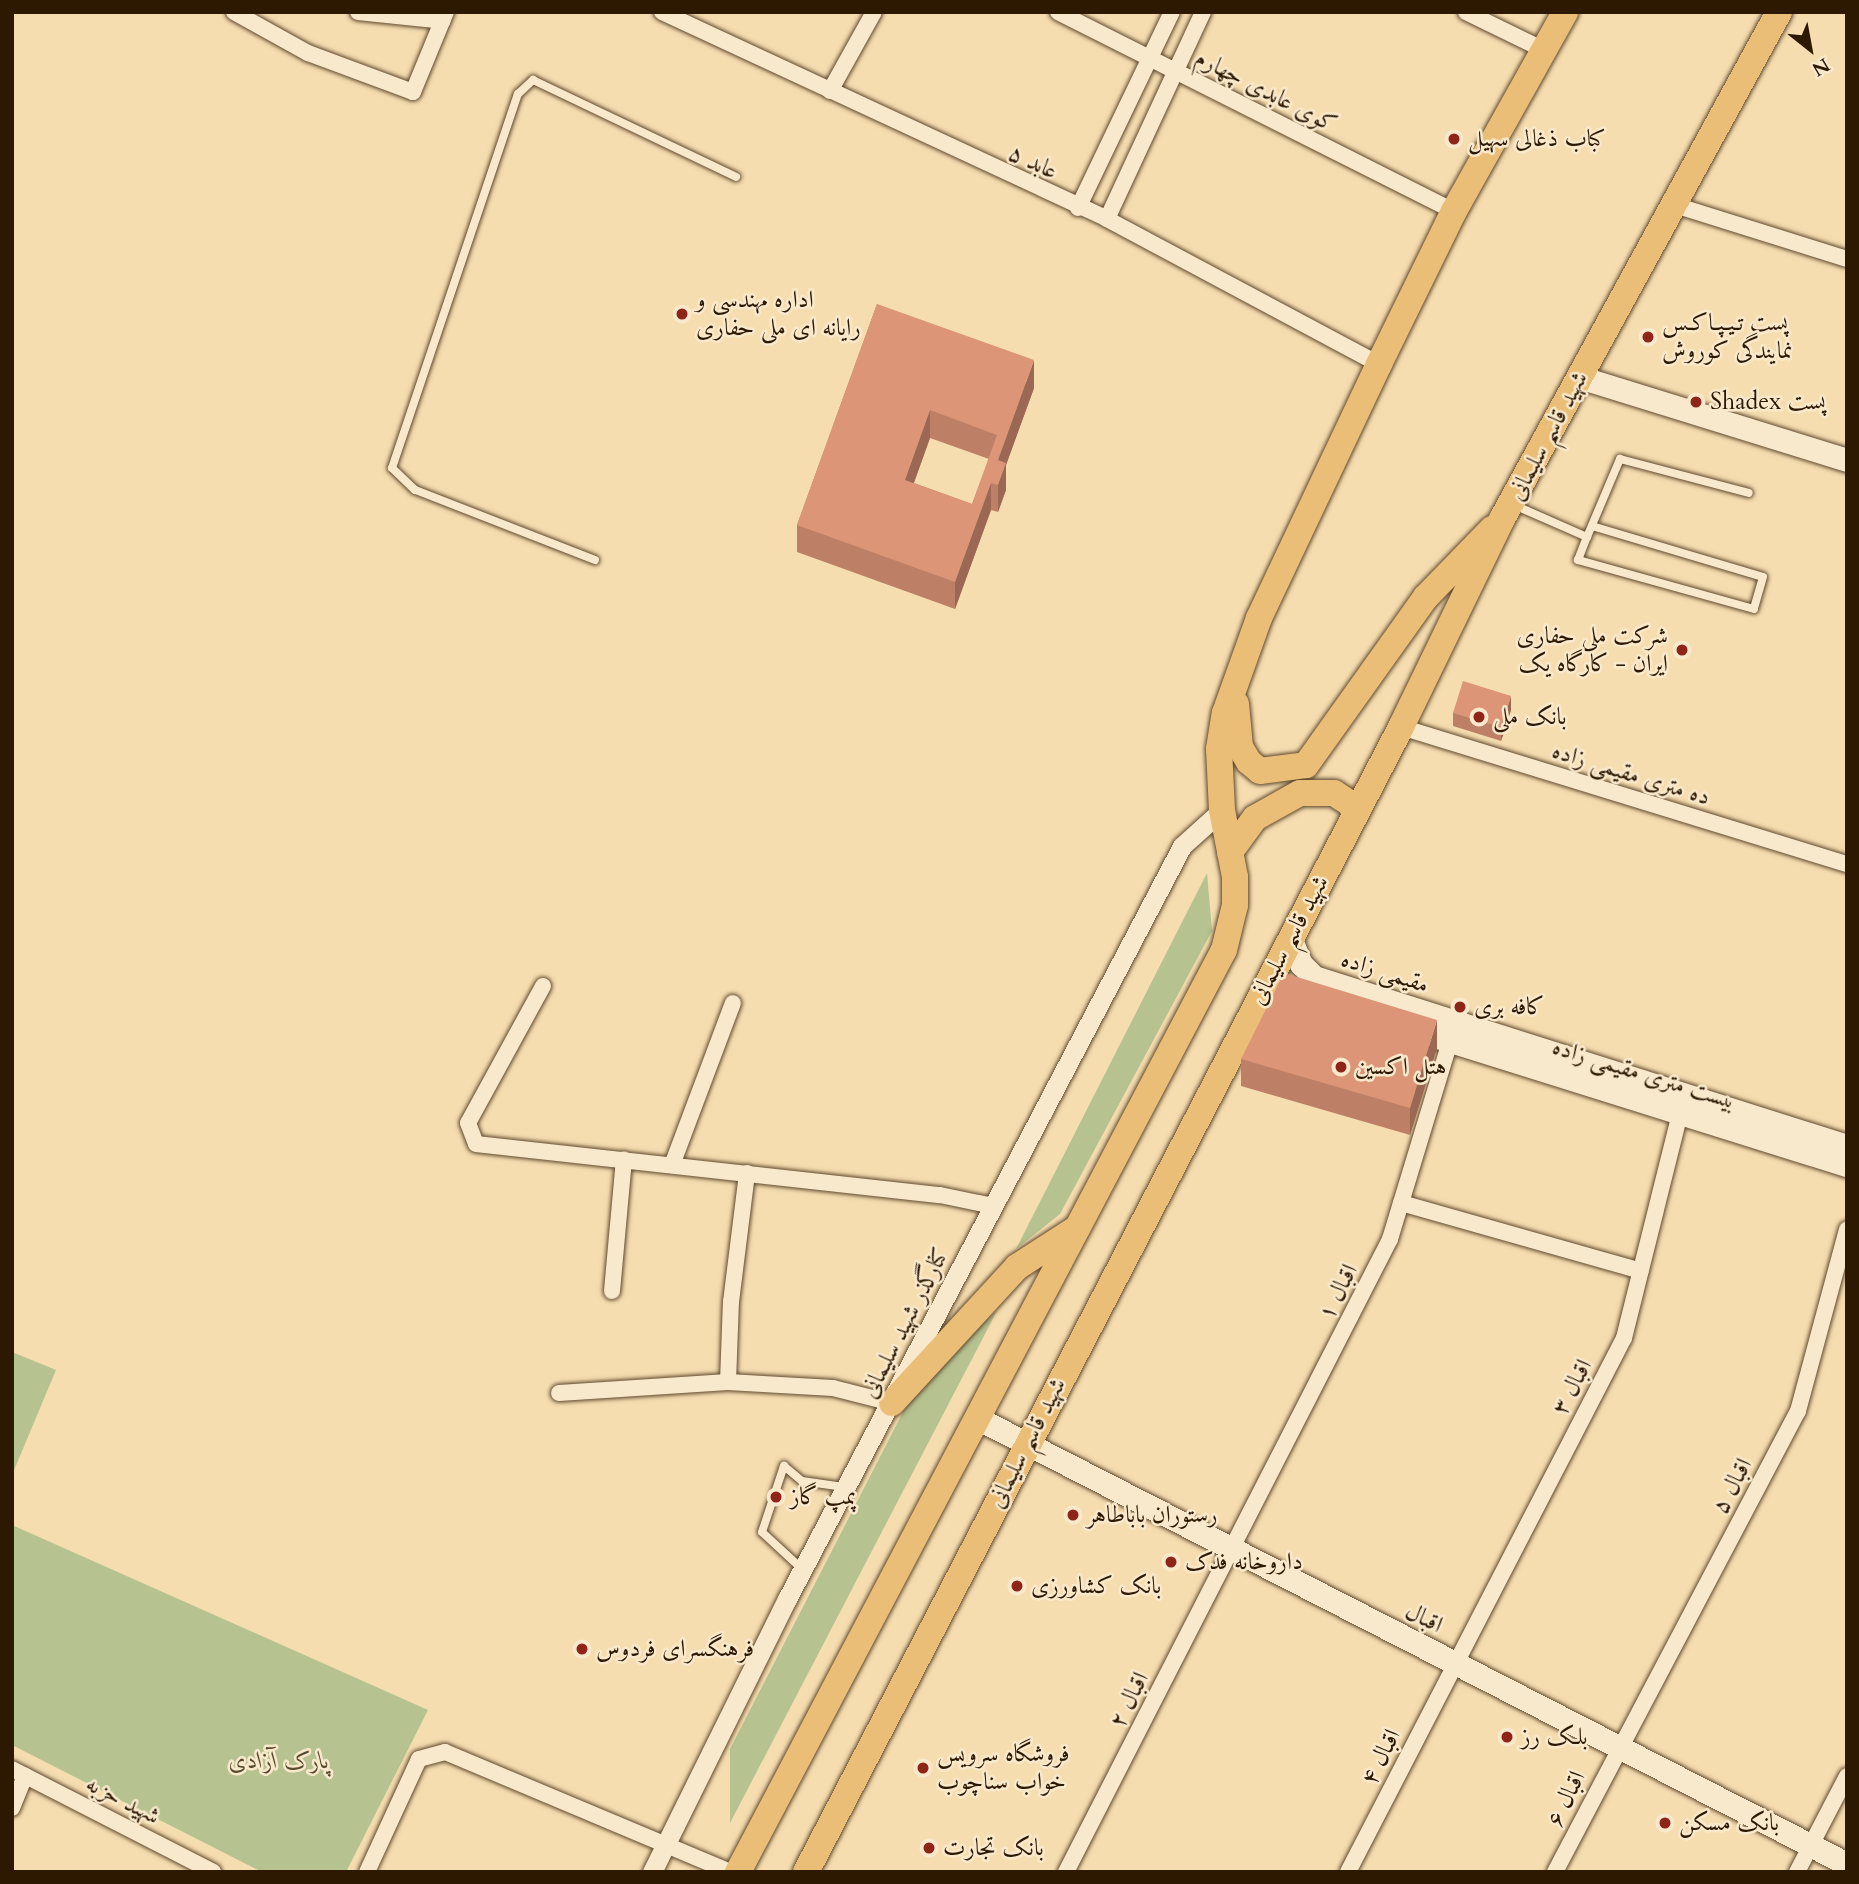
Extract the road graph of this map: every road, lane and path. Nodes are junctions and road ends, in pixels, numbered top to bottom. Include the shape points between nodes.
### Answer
1 (234, 12) edge
2 (358, 12) edge
3 (662, 12) edge
4 (874, 12) edge
5 (1058, 12) edge
6 (1172, 12) edge
7 (1203, 12) edge
8 (1466, 12) edge
9 (1779, 12) edge
10 (1557, 15) edge
11 (445, 17) edge
12 (1542, 49) junction
13 (1150, 58) junction
14 (1176, 71) junction
15 (830, 91) junction
16 (736, 177) dead end
17 (1678, 206) junction
18 (1078, 208) junction
19 (1454, 211) junction
20 (1107, 219) junction
21 (1847, 260) edge
22 (1378, 364) junction
23 (1579, 377) junction
24 (1847, 460) edge
25 (1749, 493) dead end
26 (1507, 512) junction
27 (1592, 526) junction
28 (1587, 537) junction
29 (595, 561) dead end
30 (1239, 678) junction
31 (1401, 727) junction
32 (1222, 810) junction
33 (1355, 815) junction
34 (1230, 852) junction
35 (1847, 864) edge
36 (1290, 937) junction
37 (1265, 984) junction
38 (543, 986) dead end
39 (733, 1003) dead end
40 (1453, 1032) junction
41 (1682, 1104) junction
42 (1847, 1146) edge
43 (624, 1160) junction
44 (672, 1165) junction
45 (1847, 1165) edge
46 (747, 1173) junction
47 (1401, 1203) junction
48 (993, 1206) junction
49 (1079, 1227) junction
50 (1847, 1230) edge
51 (1641, 1271) junction
52 (612, 1291) dead end
53 (728, 1382) junction
54 (559, 1394) dead end
55 (892, 1403) junction
56 (977, 1418) junction
57 (1026, 1444) junction
58 (847, 1487) junction
59 (1232, 1550) junction
60 (802, 1570) junction
61 (1454, 1663) junction
62 (1617, 1747) junction
63 (19, 1773) edge
64 (1847, 1776) edge
65 (12, 1808) edge
66 (667, 1845) junction
67 (1810, 1845) junction
68 (1847, 1864) edge
69 (213, 1872) edge
70 (368, 1872) edge
71 (652, 1872) edge
72 (731, 1872) edge
73 (738, 1872) edge
74 (806, 1872) edge
75 (1066, 1872) edge
76 (1348, 1872) edge
77 (1555, 1872) edge
78 (1797, 1872) edge

1 - 11 street via 308,53 412,92
2 - 11 street
3 - 15 street, عابد ۵
4 - 15 street
5 - 13 street, کوی عابدی چهارم
6 - 13 street
7 - 14 street
8 - 12 street
9 - 17 highway, شهید قاسم سلیمانی
10 - 12 highway
12 - 19 highway
13 - 14 street, کوی عابدی چهارم
13 - 18 street
14 - 19 street, کوی عابدی چهارم
14 - 20 street
15 - 18 street, عابد ۵
16 - 29 lane via 533,80 518,94 391,468 415,490
17 - 21 street
17 - 23 highway, شهید قاسم سلیمانی
18 - 20 street, عابد ۵
19 - 22 highway
20 - 22 street, عابد ۵
22 - 30 highway via 1259,618
23 - 24 main road
23 - 26 highway, شهید قاسم سلیمانی
25 - 27 lane via 1620,458
26 - 28 lane
26 - 30 highway via 1426,597 1306,765 1261,771 1249,762 1240,747 1235,717
26 - 31 highway, شهید قاسم سلیمانی
27 - 28 lane
27 - 28 lane via 1763,578 1754,609 1578,560
30 - 32 highway via 1225,713 1219,749
31 - 33 highway, شهید قاسم سلیمانی
31 - 35 street, ده متری مقیمی زاده
32 - 34 highway
32 - 48 street, کنارگذر شهید سلیمانی via 1182,846
33 - 34 highway via 1351,804 1334,793 1300,793 1255,818
33 - 36 highway, شهید قاسم سلیمانی
34 - 49 highway via 1235,905 1224,950
36 - 37 highway, شهید قاسم سلیمانی
36 - 40 main road, مقیمی زاده via 1301,964 1314,977
37 - 40 main road, بیست متری مقیمی زاده
37 - 57 highway, شهید قاسم سلیمانی
38 - 43 street via 468,1123 476,1144
39 - 44 street
40 - 41 main road, بیست متری مقیمی زاده
40 - 47 street, اقبال ۱
41 - 42 main road
41 - 45 main road, بیست متری مقیمی زاده
41 - 51 street, اقبال ۳
43 - 44 street
43 - 52 street
44 - 46 street
46 - 48 street via 940,1195
46 - 53 street
47 - 51 street
47 - 59 street, اقبال ۱ via 1390,1239
48 - 55 street, کنارگذر شهید سلیمانی
49 - 55 highway via 1017,1267
49 - 56 highway
50 - 62 street, اقبال ۵ via 1798,1411
51 - 61 street, اقبال ۳ via 1624,1338
53 - 54 street
53 - 55 street via 833,1388
55 - 58 street, کنارگذر شهید سلیمانی
56 - 57 main road, اقبال
56 - 73 highway
57 - 59 main road, اقبال
57 - 74 highway, شهید قاسم سلیمانی
58 - 60 street, کنارگذر شهید سلیمانی
58 - 60 lane via 802,1481 784,1466 762,1532
59 - 61 main road, اقبال
59 - 75 street, اقبال ۲
60 - 66 street, کنارگذر شهید سلیمانی
61 - 62 main road, اقبال
61 - 76 street, اقبال ۴
62 - 67 main road, اقبال
62 - 77 street, اقبال ۶
63 - 65 street
63 - 69 street, شهید حزبه
64 - 67 street
66 - 70 street via 445,1752 419,1759
66 - 71 street, کنارگذر شهید سلیمانی
66 - 72 street
67 - 68 main road, اقبال
67 - 78 street

